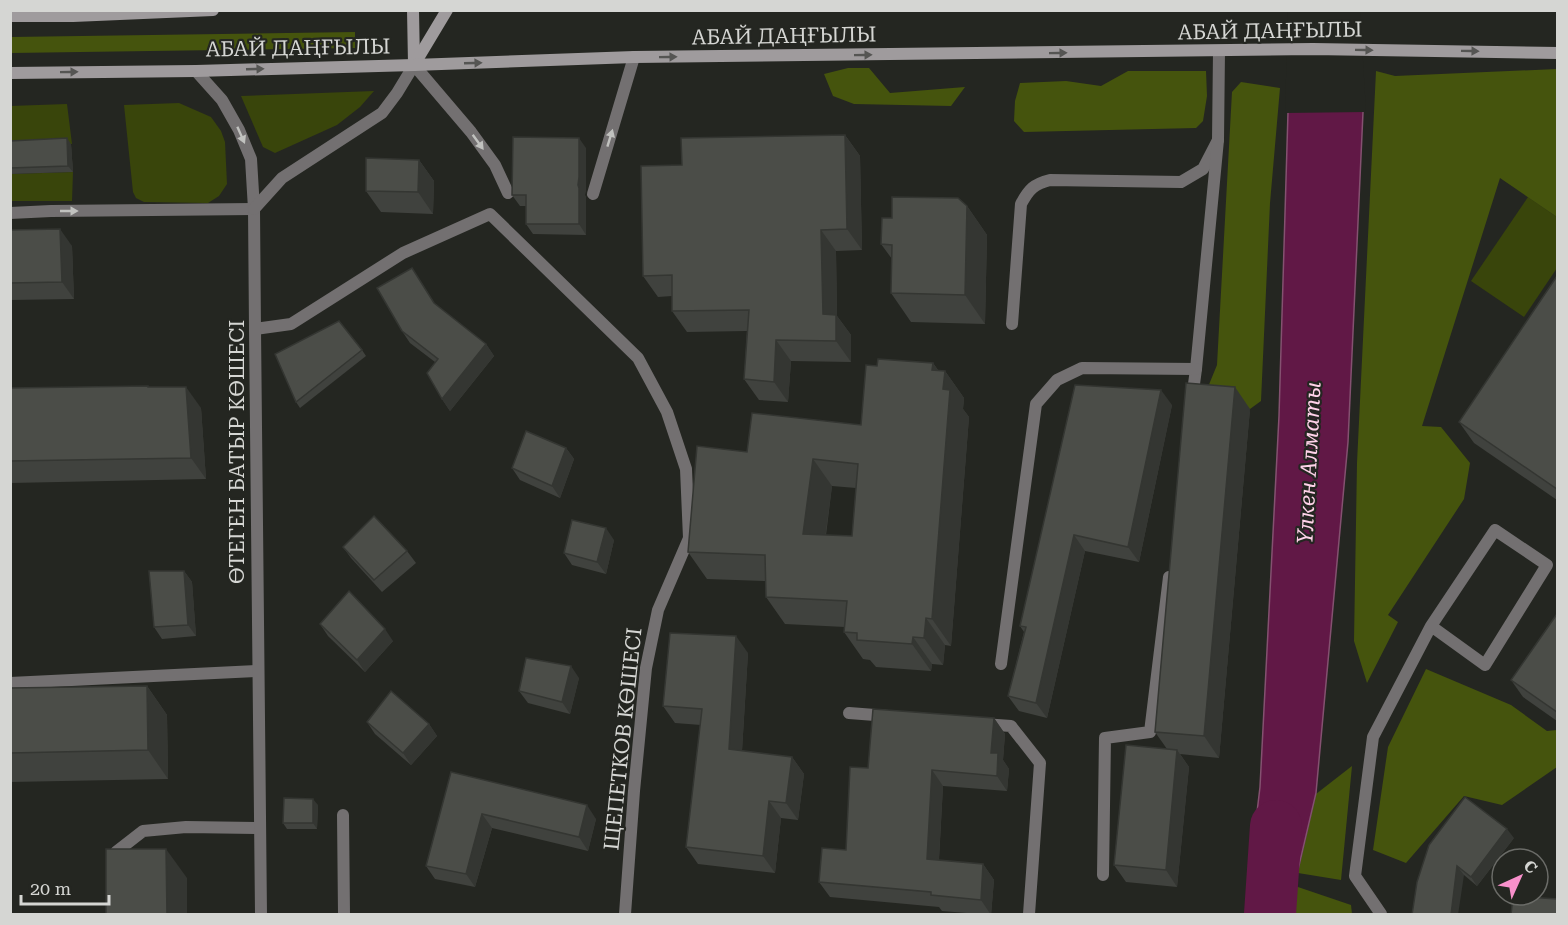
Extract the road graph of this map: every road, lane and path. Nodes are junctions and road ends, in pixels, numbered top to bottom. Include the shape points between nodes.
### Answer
1 (213, 10) edge
2 (413, 10) edge
3 (447, 10) edge
4 (10, 16) edge
5 (1219, 51) junction
6 (1557, 53) edge
7 (634, 57) junction
8 (414, 65) junction
9 (196, 70) junction
10 (10, 73) edge
11 (1218, 140) junction
12 (508, 193) dead end
13 (593, 194) dead end
14 (254, 209) junction
15 (10, 213) edge
16 (1012, 324) dead end
17 (255, 329) junction
18 (1196, 369) junction
19 (1190, 413) edge
20 (1171, 566) edge
21 (1431, 626) junction
22 (1000, 664) dead end
23 (258, 671) junction
24 (10, 683) edge
25 (849, 713) dead end
26 (895, 717) edge
27 (976, 724) edge
28 (343, 815) dead end
29 (260, 828) junction
30 (116, 873) edge
31 (1103, 875) dead end
32 (261, 915) edge
33 (344, 915) edge
34 (625, 915) edge
35 (1029, 915) edge
36 (1382, 915) edge

1 - 4 main road, АБАЙ ДАҢҒЫЛЫ
2 - 8 main road
3 - 8 main road
5 -> 6 main road, АБАЙ ДАҢҒЫЛЫ
7 -> 5 main road, АБАЙ ДАҢҒЫЛЫ
5 - 11 street
8 -> 7 main road, АБАЙ ДАҢҒЫЛЫ
13 -> 7 street
9 -> 8 main road, АБАЙ ДАҢҒЫЛЫ
8 -> 12 street via 460,117 495,165
8 - 14 street via 382,113 282,178
10 -> 9 main road, АБАЙ ДАҢҒЫЛЫ
9 -> 14 street, ӨТЕГЕН БАТЫР КӨШЕСІ via 222,100 251,159
11 - 16 street via 1203,169 1181,182 1050,180 1028,192 1022,204
11 - 18 street
15 -> 14 street
14 - 17 street, ӨТЕГЕН БАТЫР КӨШЕСІ
17 - 23 street, ӨТЕГЕН БАТЫР КӨШЕСІ
17 - 34 street, ЩЕПЕТКОВ КӨШЕСІ via 291,324 403,253 490,214 638,358 667,412 686,469 689,538 658,610 646,668
18 - 19 street
18 - 22 street via 1082,368 1057,380 1036,404
20 - 31 street via 1150,732 1105,738
21 - 21 street via 1495,530 1547,565 1485,665
21 - 36 street via 1373,737 1355,876
23 - 24 street
23 - 29 street, ӨТЕГЕН БАТЫР КӨШЕСІ
25 - 26 street
27 - 35 street via 1011,726 1040,763
28 - 33 street
29 - 30 street via 143,831 116,852
29 - 32 street, ӨТЕГЕН БАТЫР КӨШЕСІ

